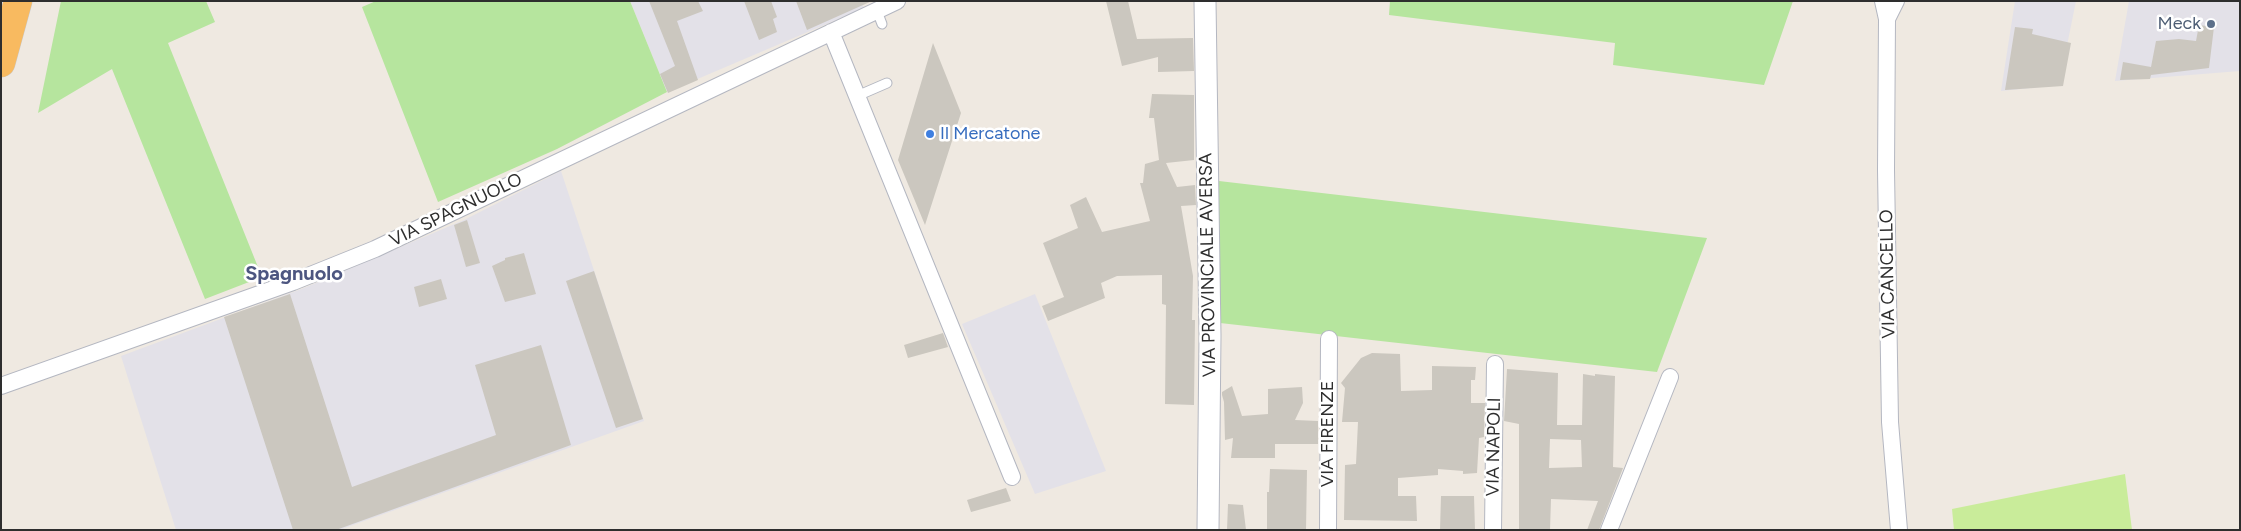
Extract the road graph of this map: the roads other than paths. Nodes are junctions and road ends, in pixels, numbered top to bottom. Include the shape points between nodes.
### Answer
1 (18, 1) edge
2 (897, 1) edge
3 (1205, 1) edge
4 (1883, 1) edge
5 (1896, 1) edge
6 (1887, 18) junction
7 (831, 32) junction
8 (1, 63) edge
9 (887, 82) dead end
10 (857, 96) junction
11 (1329, 339) dead end
12 (1495, 364) dead end
13 (1670, 377) dead end
14 (1, 386) edge
15 (1012, 477) dead end
16 (1208, 530) edge
17 (1328, 530) edge
18 (1492, 530) edge
19 (1609, 530) edge
20 (1899, 530) edge

1 - 8 highway
2 - 7 street, VIA SPAGNUOLO via 880,17
3 - 16 street, VIA PROVINCIALE AVERSA via 1210,336
4 - 6 street
5 - 6 street
6 - 20 street, VIA CANCELLO via 1890,413
7 - 10 street
7 - 14 street, VIA SPAGNUOLO via 375,249 294,282
9 - 10 lane
10 - 15 street
11 - 17 street, VIA FIRENZE
12 - 18 street, VIA NAPOLI
13 - 19 street

